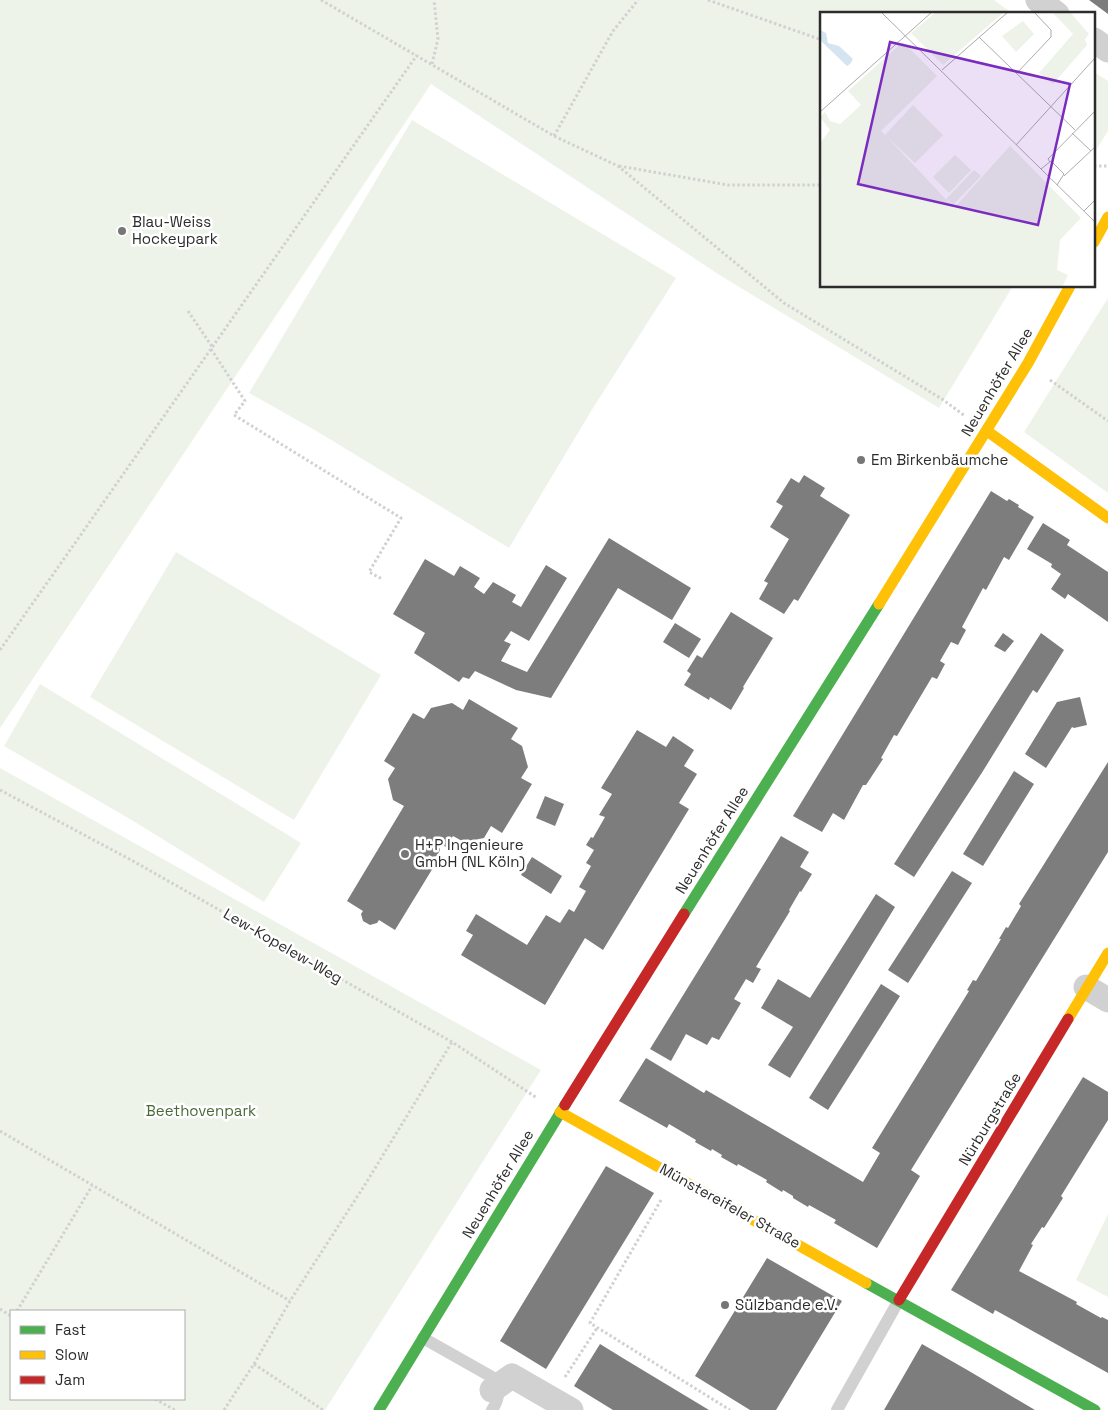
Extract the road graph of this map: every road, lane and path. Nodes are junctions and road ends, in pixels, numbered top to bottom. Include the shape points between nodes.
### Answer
1 (321, 0) edge
2 (434, 0) edge
3 (638, 0) edge
4 (708, 0) edge
5 (1038, 0) edge
6 (1054, 12) edge
7 (820, 39) edge
8 (1096, 41) edge
9 (1108, 50) edge
10 (417, 55) junction
11 (432, 64) junction
12 (554, 136) junction
13 (618, 166) junction
14 (820, 185) edge
15 (1108, 218) edge
16 (1096, 239) edge
17 (1069, 288) edge
18 (188, 311) dead end
19 (212, 349) junction
20 (1028, 363) junction
21 (1108, 421) edge
22 (987, 430) junction
23 (1108, 518) edge
24 (382, 579) dead end
25 (0, 650) edge
26 (0, 790) edge
27 (1108, 953) edge
28 (1086, 987) junction
29 (1108, 1000) edge
30 (452, 1042) junction
31 (560, 1112) junction
32 (0, 1132) edge
33 (92, 1186) junction
34 (663, 1197) dead end
35 (900, 1300) junction
36 (290, 1302) junction
37 (18, 1310) edge
38 (597, 1328) junction
39 (423, 1338) junction
40 (254, 1364) junction
41 (570, 1370) dead end
42 (494, 1395) edge
43 (157, 1400) edge
44 (175, 1410) edge
45 (224, 1410) edge
46 (324, 1410) edge
47 (379, 1410) edge
48 (571, 1410) edge
49 (730, 1410) edge
50 (837, 1410) edge
51 (1094, 1410) edge

1 - 10 path
2 - 11 path via 438,38
3 - 12 path via 613,30
4 - 7 path
5 - 6 street
8 - 9 street
10 - 11 path
10 - 19 path
11 - 12 path
12 - 13 path
13 - 14 path via 728,185
13 - 22 path via 784,303
15 - 16 street
17 - 20 street, Neuenhöfer Allee
18 - 19 path
19 - 24 path via 245,401 234,415 401,518 369,572
19 - 25 path
20 - 21 path
20 - 22 street, Neuenhöfer Allee
22 - 23 street
22 - 31 street, Neuenhöfer Allee
26 - 30 path, Lew-Kopelew-Weg via 133,861
27 - 28 street, Nürburgstraße
28 - 29 street
28 - 35 street, Nürburgstraße
30 - 31 path, Lew-Kopelew-Weg
30 - 36 path
31 - 35 street, Münstereifeler Straße
31 - 39 street, Neuenhöfer Allee
32 - 33 path
33 - 36 path
33 - 37 path
34 - 38 path via 590,1323
35 - 50 lane
35 - 51 street, Münstereifeler Straße
36 - 40 path
38 - 41 path
38 - 49 path
39 - 42 lane via 492,1377
39 - 47 street, Neuenhöfer Allee
40 - 45 path
40 - 46 path
42 - 48 street via 512,1376
43 - 44 path

